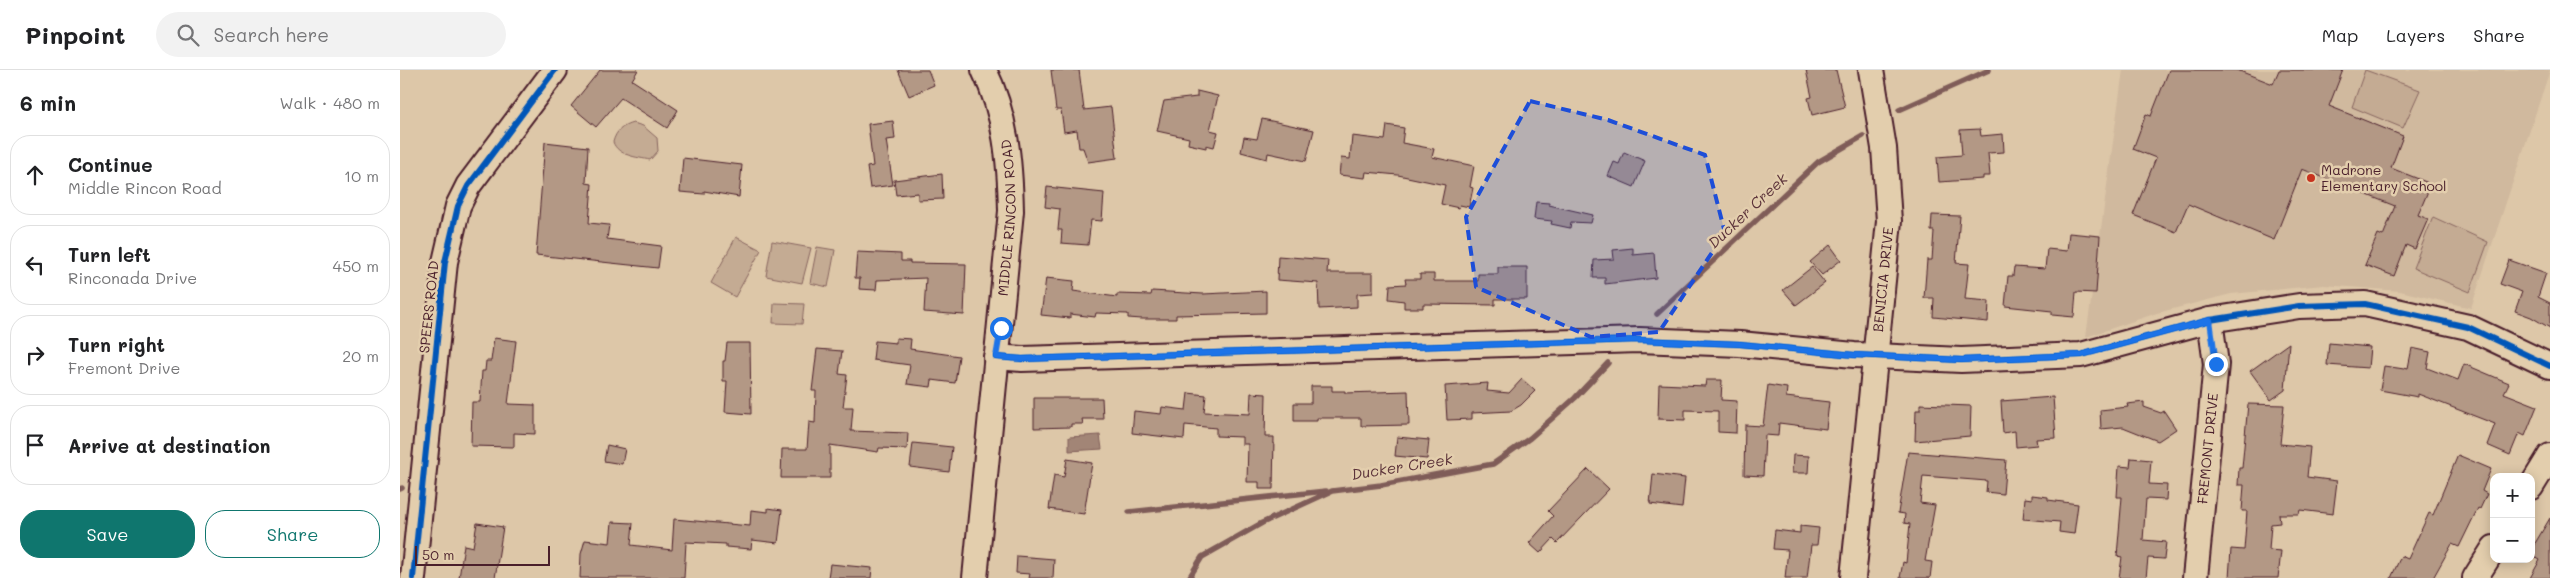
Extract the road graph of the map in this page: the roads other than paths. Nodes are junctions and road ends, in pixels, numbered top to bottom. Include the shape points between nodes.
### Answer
1 (555, 70) edge
2 (984, 70) edge
3 (1871, 70) edge
4 (2210, 320) junction
5 (996, 357) junction
6 (1877, 357) junction
7 (2550, 366) edge
8 (2550, 456) edge
9 (2535, 480) edge
10 (2490, 554) edge
11 (414, 578) edge
12 (974, 578) edge
13 (1853, 578) edge
14 (2195, 578) edge
15 (2475, 578) edge

1 - 11 street, SPEERS ROAD via 468,186 456,215 445,262
2 - 5 street, MIDDLE RINCON ROAD via 995,93 1010,164 1011,212
3 - 6 street, BENICIA DRIVE via 1884,148 1889,221
4 - 6 street via 2081,355 1962,360
4 - 7 street via 2298,306 2365,304 2468,328
4 - 14 street, FREMONT DRIVE via 2216,364
5 - 6 street via 1032,359 1639,340 1740,344
5 - 12 street, MIDDLE RINCON ROAD
6 - 13 street, BENICIA DRIVE
8 - 9 street
10 - 15 street

